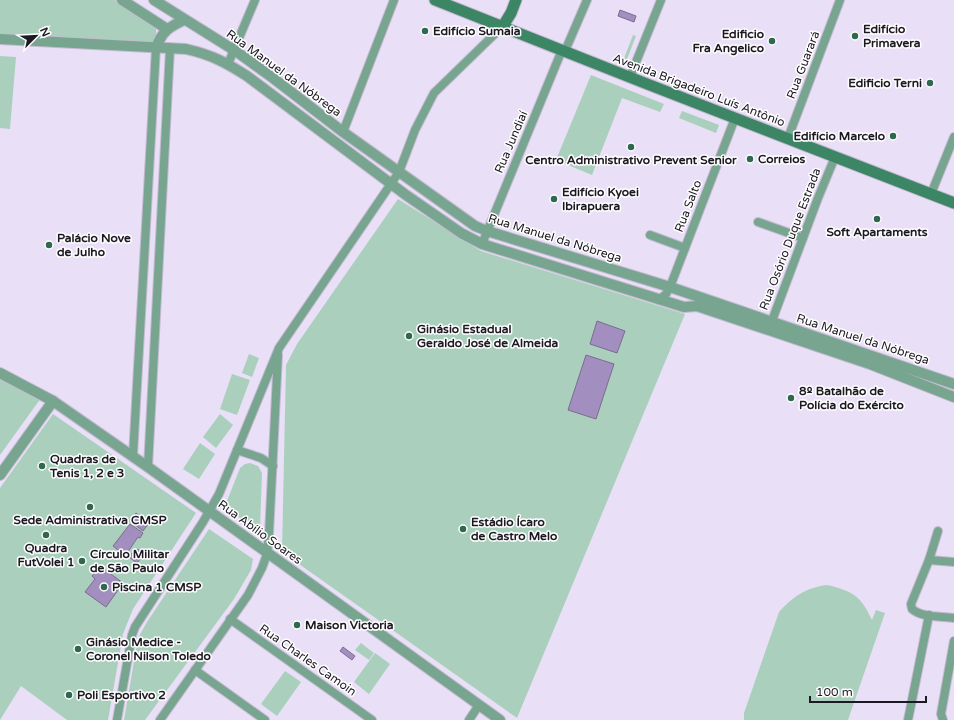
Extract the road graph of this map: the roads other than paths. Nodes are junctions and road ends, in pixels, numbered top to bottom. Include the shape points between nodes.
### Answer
1 (122, 0) edge
2 (154, 0) edge
3 (255, 0) edge
4 (394, 0) edge
5 (435, 0) edge
6 (516, 0) edge
7 (587, 0) edge
8 (661, 0) edge
9 (840, 0) edge
10 (184, 20) junction
11 (503, 26) junction
12 (167, 29) junction
13 (0, 40) edge
14 (156, 48) junction
15 (170, 49) junction
16 (234, 50) junction
17 (564, 51) junction
18 (228, 64) junction
19 (273, 78) junction
20 (630, 78) junction
21 (264, 89) junction
22 (735, 118) junction
23 (343, 132) junction
24 (954, 137) edge
25 (788, 138) junction
26 (835, 157) junction
27 (399, 172) junction
28 (391, 184) junction
29 (931, 194) junction
30 (954, 203) edge
31 (758, 222) dead end
32 (487, 231) junction
33 (650, 235) dead end
34 (803, 238) junction
35 (482, 244) junction
36 (685, 248) junction
37 (144, 257) junction
38 (159, 259) junction
39 (670, 287) junction
40 (659, 300) junction
41 (770, 326) junction
42 (279, 348) junction
43 (845, 351) junction
44 (0, 373) edge
45 (954, 384) edge
46 (954, 396) edge
47 (53, 401) junction
48 (237, 450) junction
49 (132, 456) junction
50 (273, 466) junction
51 (148, 467) junction
52 (0, 475) edge
53 (209, 511) junction
54 (938, 532) dead end
55 (267, 554) junction
56 (929, 560) junction
57 (954, 562) edge
58 (929, 615) junction
59 (954, 618) edge
60 (230, 619) junction
61 (954, 641) edge
62 (195, 670) junction
63 (479, 705) junction
64 (117, 720) edge
65 (160, 720) edge
66 (265, 720) edge
67 (372, 720) edge
68 (469, 720) edge
69 (500, 720) edge
70 (908, 720) edge
71 (943, 720) edge

1 - 12 street
2 - 10 street, Rua Manuel da Nóbrega
3 - 16 street
4 - 23 street
5 - 11 main road, Avenida Brigadeiro Luís Antônio
6 - 11 main road
7 - 17 street, Rua Jundiaí
8 - 20 street
9 - 25 street, Rua Guarará
10 - 12 street
10 - 16 street, Rua Manuel da Nóbrega
11 - 17 main road, Avenida Brigadeiro Luís Antônio
11 - 27 street via 434,93 415,130
12 - 14 street
13 - 14 street, Rua Manuel da Nóbrega
14 - 15 street, Rua Manuel da Nóbrega
14 - 37 street
15 - 18 street, Rua Manuel da Nóbrega via 204,53
15 - 38 street
16 - 18 street
16 - 19 street, Rua Manuel da Nóbrega
17 - 20 main road, Avenida Brigadeiro Luís Antônio
17 - 32 street, Rua Jundiaí
18 - 21 street, Rua Manuel da Nóbrega
19 - 21 street
19 - 23 street, Rua Manuel da Nóbrega
20 - 22 main road, Avenida Brigadeiro Luís Antônio
21 - 28 street, Rua Manuel da Nóbrega
22 - 25 main road, Avenida Brigadeiro Luís Antônio
22 - 36 street, Rua Salto
23 - 27 street, Rua Manuel da Nóbrega
24 - 29 street
25 - 26 main road, Avenida Brigadeiro Luís Antônio
26 - 29 main road, Avenida Brigadeiro Luís Antônio
26 - 34 street, Rua Osório Duque Estrada
27 - 28 street
27 - 32 street, Rua Manuel da Nóbrega via 475,226
28 - 35 street, Rua Manuel da Nóbrega via 461,233
28 - 42 street
29 - 30 main road, Avenida Brigadeiro Luís Antônio
31 - 34 street
32 - 35 street, Rua Jundiaí
32 - 39 street, Rua Manuel da Nóbrega
33 - 36 street
34 - 41 street, Rua Osório Duque Estrada
35 - 40 street, Rua Manuel da Nóbrega
36 - 39 street, Rua Salto
37 - 38 street
37 - 49 street
38 - 51 street
39 - 40 street, Rua Salto
39 - 41 street, Rua Manuel da Nóbrega
40 - 41 street, Rua Manuel da Nóbrega via 684,307 697,306
41 - 43 street, Rua Manuel da Nóbrega
42 - 48 street
42 - 50 street
43 - 45 street, Rua Manuel da Nóbrega
43 - 46 street, Rua Manuel da Nóbrega via 870,364
44 - 47 street, Rua Abílio Soares
47 - 49 street, Rua Abílio Soares
47 - 52 street
48 - 50 street via 257,456
48 - 53 street
49 - 51 street, Rua Abílio Soares
50 - 55 street
51 - 53 street, Rua Abílio Soares
53 - 55 street, Rua Abílio Soares
53 - 64 street via 135,627
54 - 56 street
55 - 60 street via 248,595
55 - 63 street, Rua Abílio Soares
56 - 57 street
56 - 58 street via 911,604 916,613
58 - 59 street
58 - 70 street
60 - 62 street
60 - 67 street, Rua Charles Camoin
61 - 71 street via 941,714
62 - 65 street
62 - 66 street
63 - 68 street
63 - 69 street, Rua Abílio Soares

